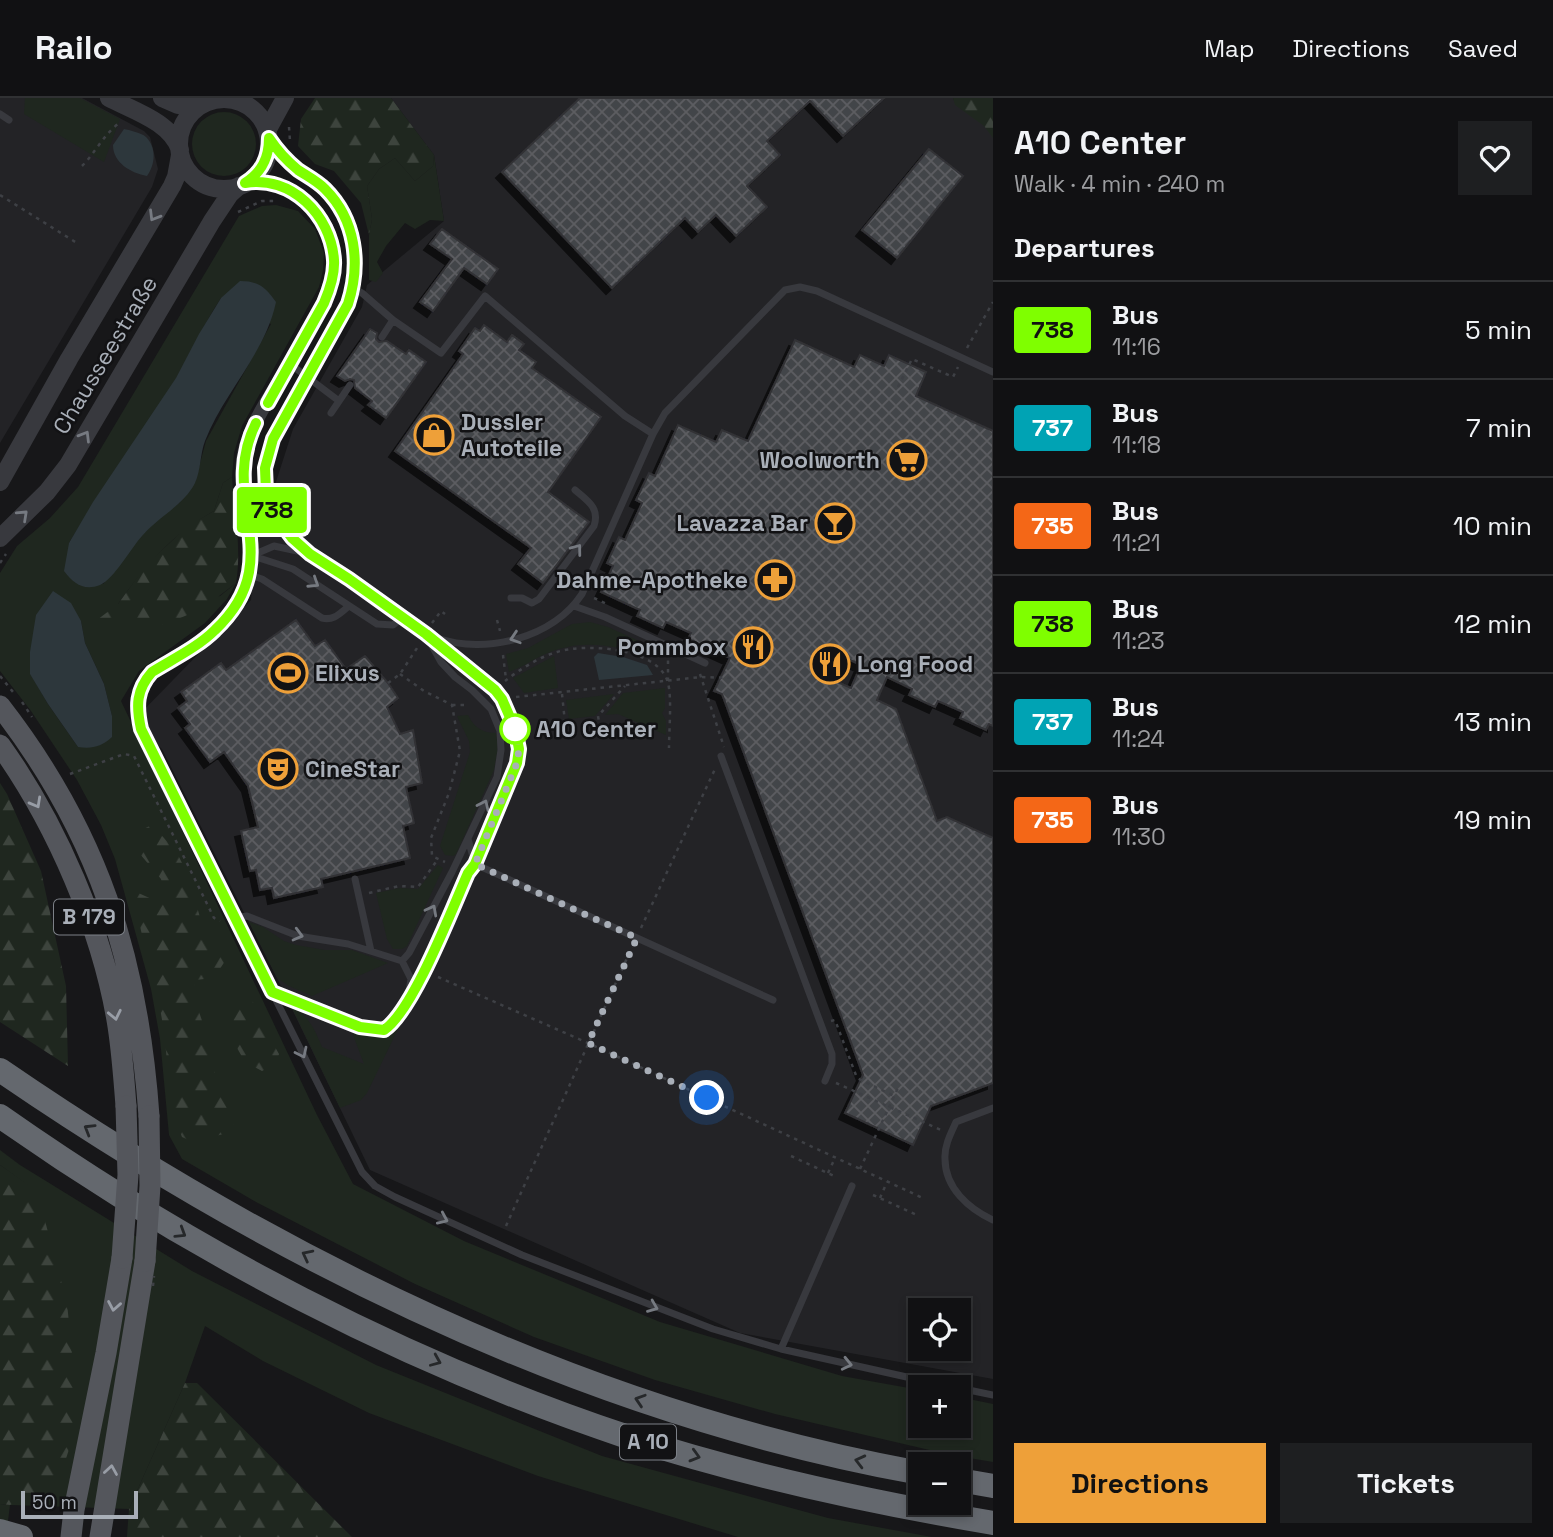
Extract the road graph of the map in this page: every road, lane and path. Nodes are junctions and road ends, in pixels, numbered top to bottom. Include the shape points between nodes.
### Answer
1 (109, 98) edge
2 (162, 98) edge
3 (285, 98) edge
4 (209, 101) edge
5 (0, 114) edge
6 (127, 118) dead end
7 (9, 120) dead end
8 (268, 134) junction
9 (180, 152) junction
10 (82, 166) dead end
11 (242, 185) junction
12 (0, 195) edge
13 (77, 243) dead end
14 (353, 288) junction
15 (993, 302) edge
16 (393, 320) junction
17 (382, 337) dead end
18 (962, 358) junction
19 (290, 364) junction
20 (993, 372) edge
21 (308, 377) junction
22 (350, 385) dead end
23 (898, 387) dead end
24 (339, 401) junction
25 (331, 413) dead end
26 (653, 434) junction
27 (0, 482) edge
28 (575, 490) dead end
29 (0, 538) edge
30 (310, 554) junction
31 (253, 556) junction
32 (250, 575) junction
33 (511, 598) dead end
34 (349, 606) junction
35 (574, 606) junction
36 (445, 614) dead end
37 (403, 617) junction
38 (497, 620) dead end
39 (500, 629) dead end
40 (428, 630) junction
41 (694, 658) junction
42 (705, 663) dead end
43 (400, 674) junction
44 (701, 677) junction
45 (732, 678) dead end
46 (668, 682) junction
47 (388, 683) dead end
48 (625, 686) junction
49 (562, 693) junction
50 (498, 694) junction
51 (484, 701) junction
52 (452, 705) junction
53 (0, 706) edge
54 (600, 728) dead end
55 (566, 732) dead end
56 (0, 745) edge
57 (669, 748) dead end
58 (720, 756) junction
59 (70, 774) dead end
60 (468, 838) junction
61 (438, 859) junction
62 (475, 864) junction
63 (455, 867) junction
64 (355, 879) dead end
65 (359, 895) junction
66 (233, 918) junction
67 (637, 938) junction
68 (372, 951) junction
69 (402, 961) junction
70 (424, 970) junction
71 (272, 992) junction
72 (773, 1000) dead end
73 (408, 1002) junction
74 (821, 1025) junction
75 (588, 1043) junction
76 (0, 1070) edge
77 (825, 1081) dead end
78 (845, 1087) dead end
79 (898, 1088) dead end
80 (894, 1096) junction
81 (889, 1107) junction
82 (993, 1108) edge
83 (0, 1116) edge
84 (929, 1125) dead end
85 (791, 1156) dead end
86 (835, 1158) junction
87 (860, 1169) junction
88 (828, 1173) junction
89 (834, 1176) dead end
90 (887, 1182) junction
91 (852, 1186) dead end
92 (873, 1195) dead end
93 (880, 1198) junction
94 (925, 1199) dead end
95 (918, 1214) dead end
96 (993, 1220) edge
97 (506, 1226) dead end
98 (781, 1349) junction
99 (908, 1377) edge
100 (971, 1391) edge
101 (993, 1395) edge
102 (908, 1471) edge
103 (971, 1482) edge
104 (993, 1486) edge
105 (993, 1523) edge
106 (0, 1531) edge
107 (21, 1537) edge
108 (71, 1537) edge
109 (100, 1537) edge

1 - 9 street via 166,129
2 - 4 street via 178,105
3 - 8 street
4 - 8 street via 228,99 245,104 259,115
4 - 9 street via 184,124
5 - 7 lane
6 - 10 path
8 - 11 street via 264,164
8 - 14 street via 289,162 324,188 338,205 354,242
9 - 11 street via 188,171 203,183 220,188
9 -> 27 street, Chausseestraße via 172,186
11 - 19 street via 257,181 274,184 307,202 332,248 330,290
29 -> 11 street, Chausseestraße via 68,465 212,221
12 - 13 path
14 - 16 lane
14 - 21 street
15 - 18 path
16 - 17 lane
16 - 26 lane via 441,353 485,296 625,416
18 - 20 lane
18 - 23 path via 953,377 912,359
18 - 26 lane via 817,291 791,288 778,295 665,413
19 - 21 lane
19 - 31 street via 246,447 242,477
21 - 24 lane
21 - 30 street via 273,439 265,481 274,514
22 - 24 lane
24 - 25 lane
26 - 35 lane
33 -> 28 lane via 532,603 539,599 594,526 595,508
30 - 31 lane via 274,546
30 - 37 street
31 - 32 street
31 -> 34 lane via 293,569
32 - 34 lane via 328,620
32 - 66 street via 239,601 215,631 152,672 139,690 138,701 141,729
34 - 37 lane via 377,624 393,625
35 -> 40 lane via 541,629 501,643 447,641
35 - 41 lane
36 - 40 path via 441,611
37 - 40 street
38 - 39 path
40 - 43 path
40 - 50 street
40 - 51 lane via 441,662
41 - 42 lane
41 - 44 path
43 - 47 path
43 - 52 path
44 - 45 path
44 - 46 path
44 - 58 path via 725,746
46 - 48 path
46 - 50 path via 656,667 632,654 576,648 554,653 506,679
46 - 57 path
48 - 49 path
48 - 54 path via 598,716
49 - 50 path
49 - 55 path
50 - 62 street via 519,749
51 - 52 path
60 -> 51 lane via 497,777 501,750 500,732
52 - 61 path via 460,751 431,838 432,856
109 -> 53 main road, B 179, bridge via 145,1261 150,1186 146,1067 129,971 97,872 59,792
56 -> 108 main road, B 179, bridge via 34,797 88,914 118,1024 126,1106 128,1175 122,1258
58 - 67 path
58 - 74 lane
59 - 66 path via 124,754 134,756 214,918 222,922
60 - 62 lane
60 - 63 lane
61 - 63 path
61 - 65 path via 418,887
62 - 67 lane
62 - 70 street
69 -> 63 lane
64 - 65 lane
65 - 68 lane
66 -> 68 lane via 247,916 298,936
66 - 71 street
67 - 72 lane
67 - 75 path
68 - 69 lane
69 - 73 lane via 411,979
70 - 73 street
70 - 75 path
71 - 73 street via 360,1027 384,1030
71 -> 98 lane via 362,1172 375,1186 560,1272
74 - 77 lane via 832,1054
74 - 80 path via 835,1020 857,1079
75 - 86 path
75 - 97 path
102 -> 76 highway, A 10 via 748,1433 516,1355 257,1230
78 - 81 path
79 - 80 path
80 - 81 path
81 - 84 path
81 - 87 path
82 - 96 lane via 956,1122 944,1159 951,1183 967,1206
83 -> 105 highway, A 10 via 197,1243 326,1310 499,1388 628,1436 747,1471 876,1503
85 - 88 path
86 - 87 path
86 - 88 path
87 - 90 path
88 - 89 path
90 - 93 path
90 - 94 path
91 - 98 lane
92 - 93 path
93 - 95 path
98 -> 99 lane
100 - 101 lane
103 - 104 highway
106 - 107 highway

